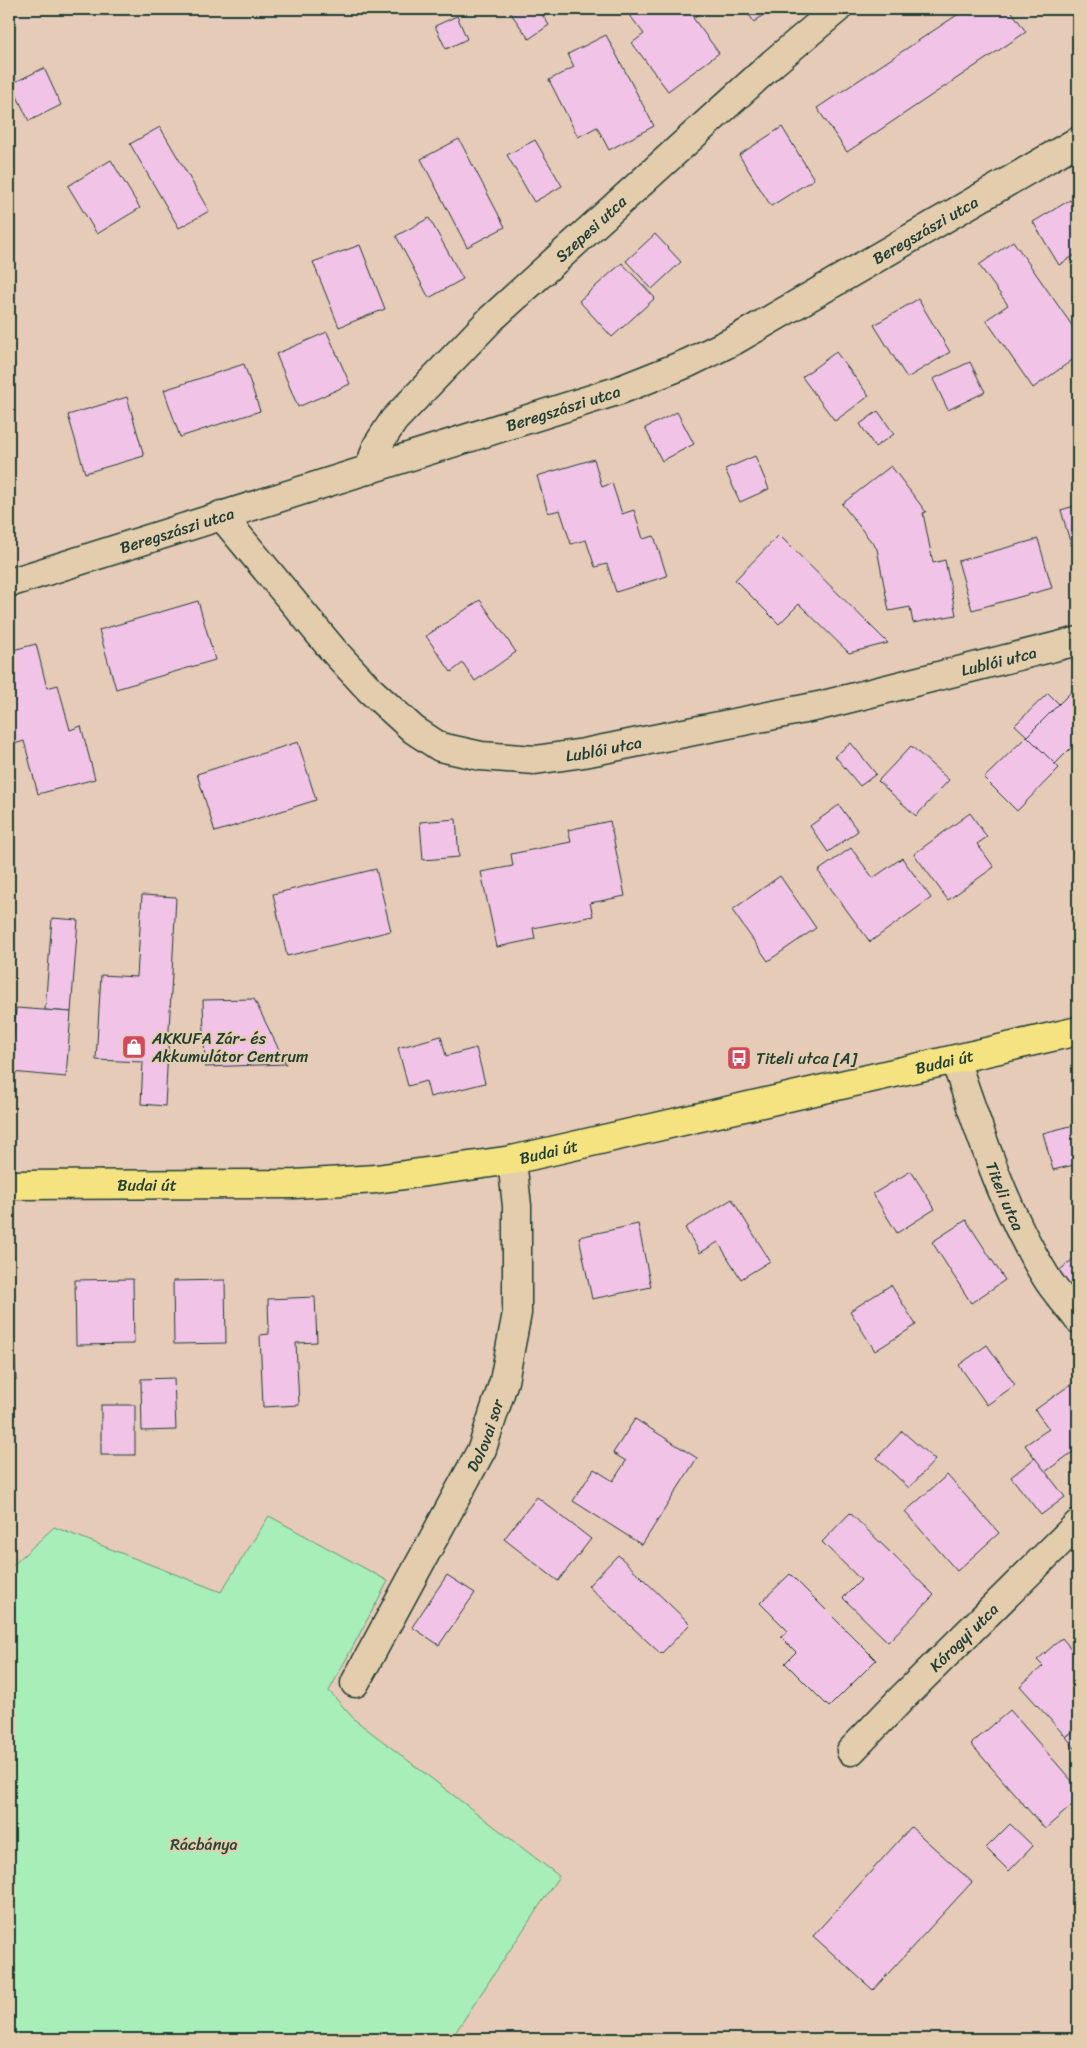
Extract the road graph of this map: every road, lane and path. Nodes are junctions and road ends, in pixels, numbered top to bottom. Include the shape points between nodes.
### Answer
1 (837, 9) edge
2 (1078, 141) edge
3 (369, 470) junction
4 (221, 515) junction
5 (9, 582) edge
6 (1078, 640) edge
7 (1078, 1031) edge
8 (955, 1060) junction
9 (512, 1160) junction
10 (9, 1185) edge
11 (1078, 1319) edge
12 (1078, 1524) edge
13 (354, 1683) dead end
14 (851, 1751) dead end

1 - 3 street, Szepesi utca via 492,318 394,420 377,446
2 - 3 street, Beregszászi utca via 786,312 688,363 620,390
3 - 4 street, Beregszászi utca
4 - 5 street, Beregszászi utca
4 - 6 street, Lublói utca via 370,690 414,730 440,747 481,756 535,760 584,753 819,706
7 - 8 main road, Budai út
8 - 9 main road, Budai út
8 - 11 street, Titeli utca via 1009,1204 1046,1277
9 - 10 main road, Budai út via 376,1179 295,1184
9 - 13 street, Dolovai sor via 517,1206 517,1313 504,1381 482,1449
12 - 14 street, Kórogyi utca

